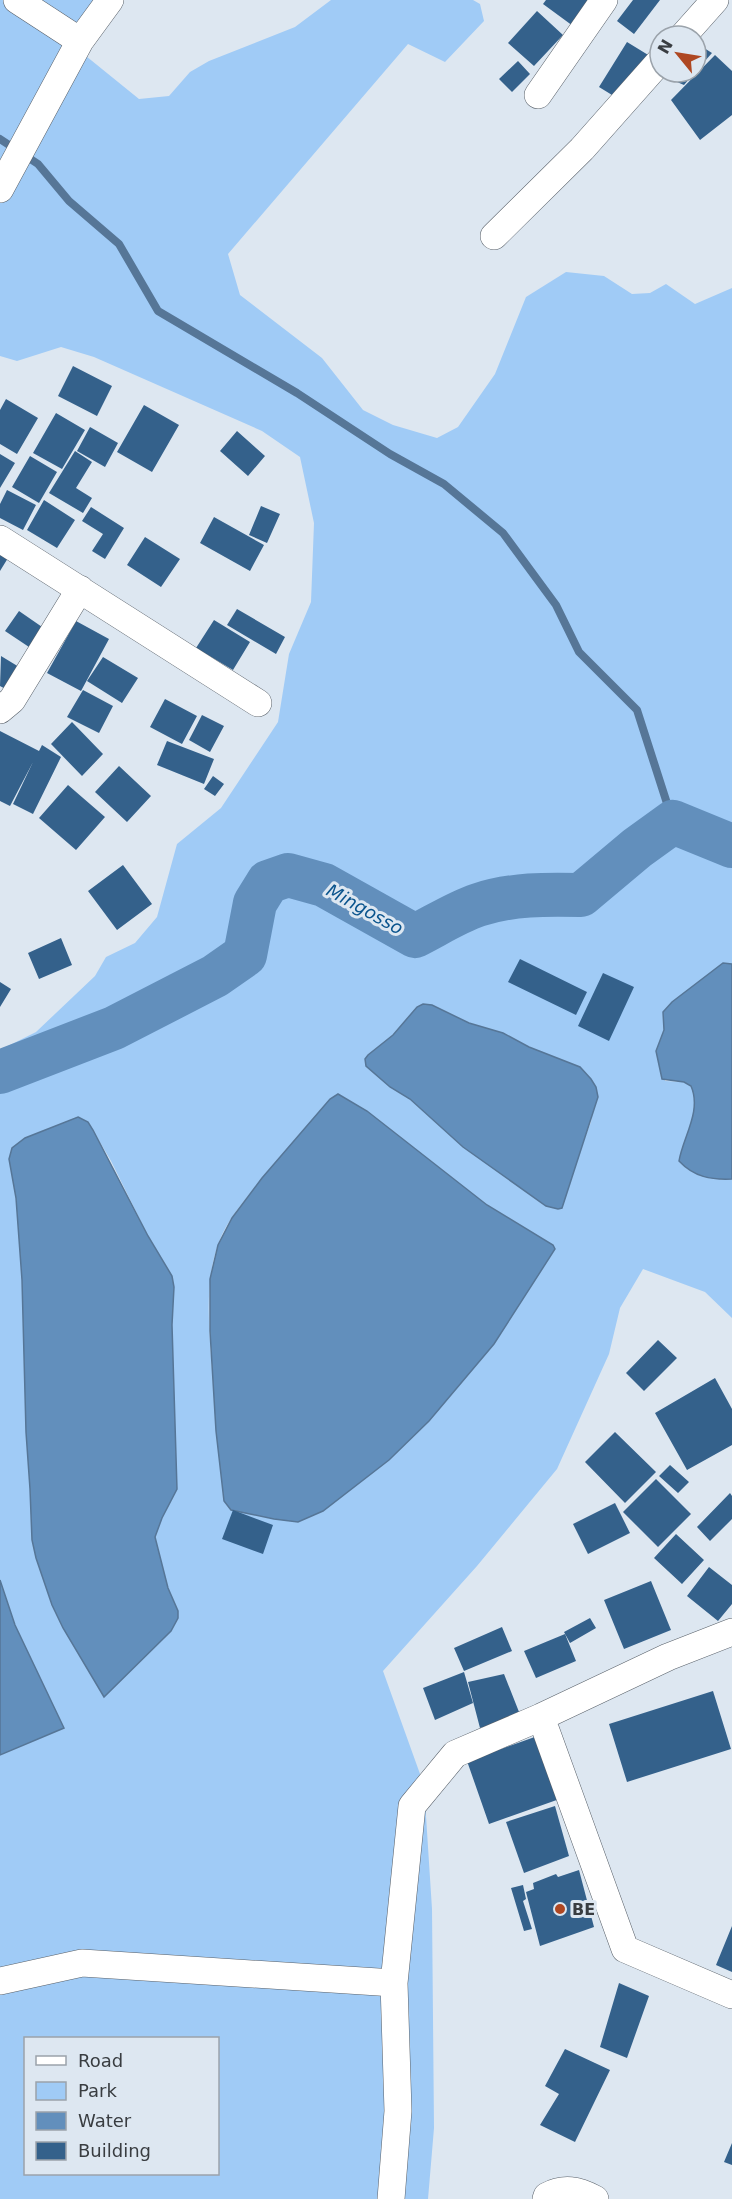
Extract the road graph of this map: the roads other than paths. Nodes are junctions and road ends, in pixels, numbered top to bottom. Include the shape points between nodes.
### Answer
1 (17, 0) edge
2 (110, 0) edge
3 (604, 0) edge
4 (715, 0) edge
5 (694, 24) edge
6 (80, 40) junction
7 (648, 74) edge
8 (538, 95) dead end
9 (0, 189) edge
10 (494, 236) dead end
11 (0, 539) edge
12 (80, 589) junction
13 (258, 703) dead end
14 (0, 710) edge
15 (732, 1632) edge
16 (541, 1717) junction
17 (0, 1981) edge
18 (394, 1983) junction
19 (732, 1995) edge
20 (391, 2199) edge
21 (546, 2199) edge
22 (596, 2199) edge

1 - 6 street
2 - 6 street
3 - 8 street
4 - 5 street
6 - 9 street
7 - 10 street via 582,148
11 - 12 street
12 - 13 street
12 - 14 street via 12,700
15 - 16 street via 668,1657
16 - 18 street via 455,1754 412,1806
16 - 19 street via 625,1949
17 - 18 street via 82,1963
18 - 20 street via 398,2111
21 - 22 street via 559,2189

